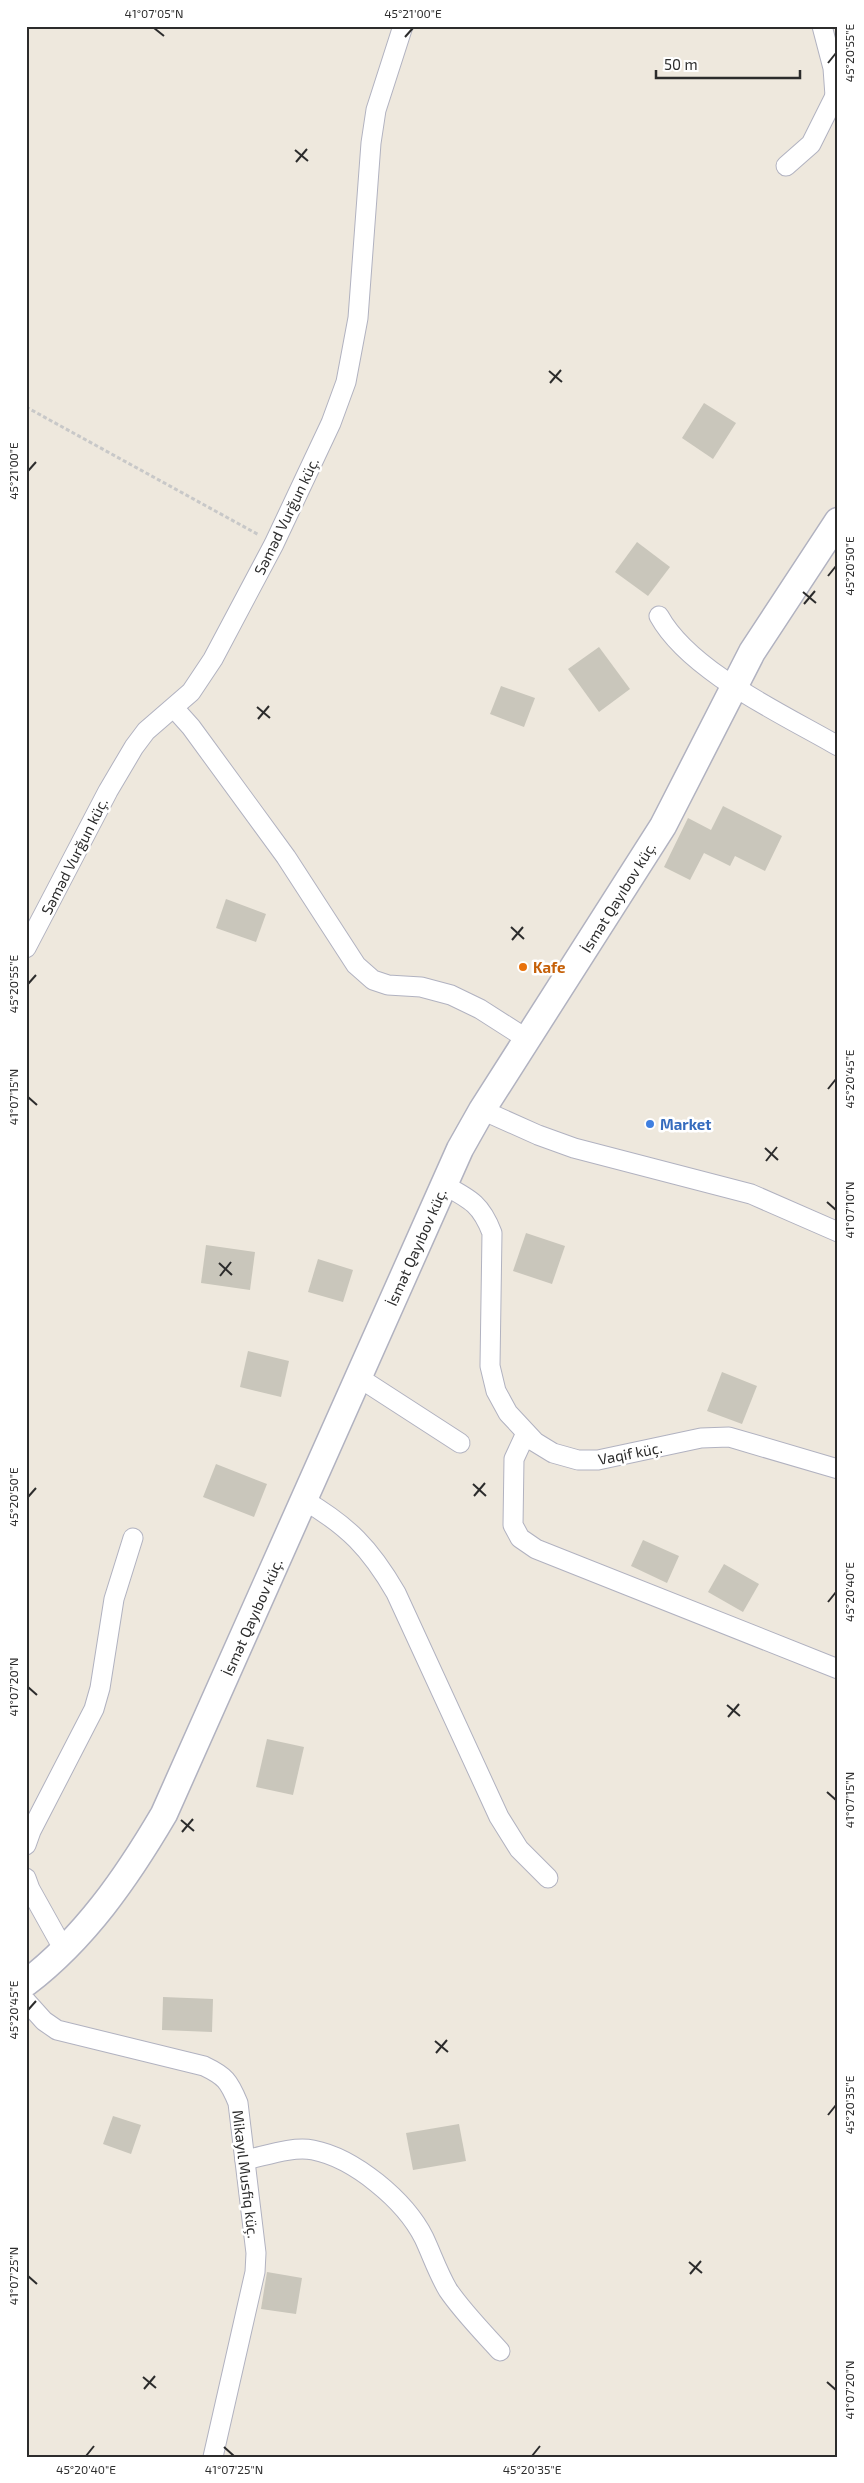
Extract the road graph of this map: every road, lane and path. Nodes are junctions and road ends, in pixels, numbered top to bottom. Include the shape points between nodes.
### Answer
1 (403, 26) edge
2 (822, 26) edge
3 (836, 96) edge
4 (786, 166) dead end
5 (26, 407) edge
6 (838, 521) edge
7 (274, 544) junction
8 (659, 616) dead end
9 (734, 686) junction
10 (174, 708) junction
11 (838, 746) edge
12 (26, 948) edge
13 (527, 1039) junction
14 (482, 1110) junction
15 (444, 1185) junction
16 (838, 1232) edge
17 (358, 1377) junction
18 (526, 1433) junction
19 (460, 1443) dead end
20 (838, 1470) edge
21 (304, 1500) junction
22 (133, 1538) dead end
23 (838, 1668) edge
24 (26, 1845) edge
25 (26, 1878) edge
26 (548, 1878) dead end
27 (64, 1950) junction
28 (26, 1983) edge
29 (26, 2001) edge
30 (245, 2160) junction
31 (500, 2351) dead end
32 (214, 2457) edge

1 - 7 street, Səməd Vurğun küç. via 376,110 358,318 346,382 331,423
2 - 3 street via 833,68
3 - 4 street via 810,144
5 - 7 path
6 - 9 street, İsmət Qayıbov küç. via 752,652
7 - 10 street, Səməd Vurğun küç. via 213,659 190,692
8 - 9 street via 668,632 698,662
9 - 11 street
9 - 13 street, İsmət Qayıbov küç. via 663,826
10 - 12 street, Səməd Vurğun küç. via 146,731 134,746
10 - 13 street via 286,857 356,965 373,980 388,985 421,987 451,995
13 - 14 street, İsmət Qayıbov küç.
14 - 15 street, İsmət Qayıbov küç.
14 - 16 street via 574,1148 751,1194
15 - 17 street, İsmət Qayıbov küç.
15 - 18 street, Vaqif küç. via 472,1200 485,1215 492,1233 490,1366 496,1391 504,1406
17 - 19 street
17 - 21 street, İsmət Qayıbov küç.
18 - 20 street, Vaqif küç. via 553,1452 578,1460 598,1460 701,1438 729,1437
18 - 23 street via 514,1459 513,1525 520,1538 536,1549
21 - 26 street via 353,1533 378,1562 396,1593 500,1817 519,1849
21 - 27 street, İsmət Qayıbov küç. via 164,1814 122,1882
22 - 24 street via 114,1599 94,1709
25 - 27 street
27 - 28 street, İsmət Qayıbov küç.
29 - 30 street, Mikayıl Musfiq küç. via 57,2030 204,2066 221,2074 238,2103
30 - 31 street via 311,2150 345,2162 388,2192 408,2213 448,2290
30 - 32 street, Mikayıl Musfiq küç. via 256,2253 255,2272

